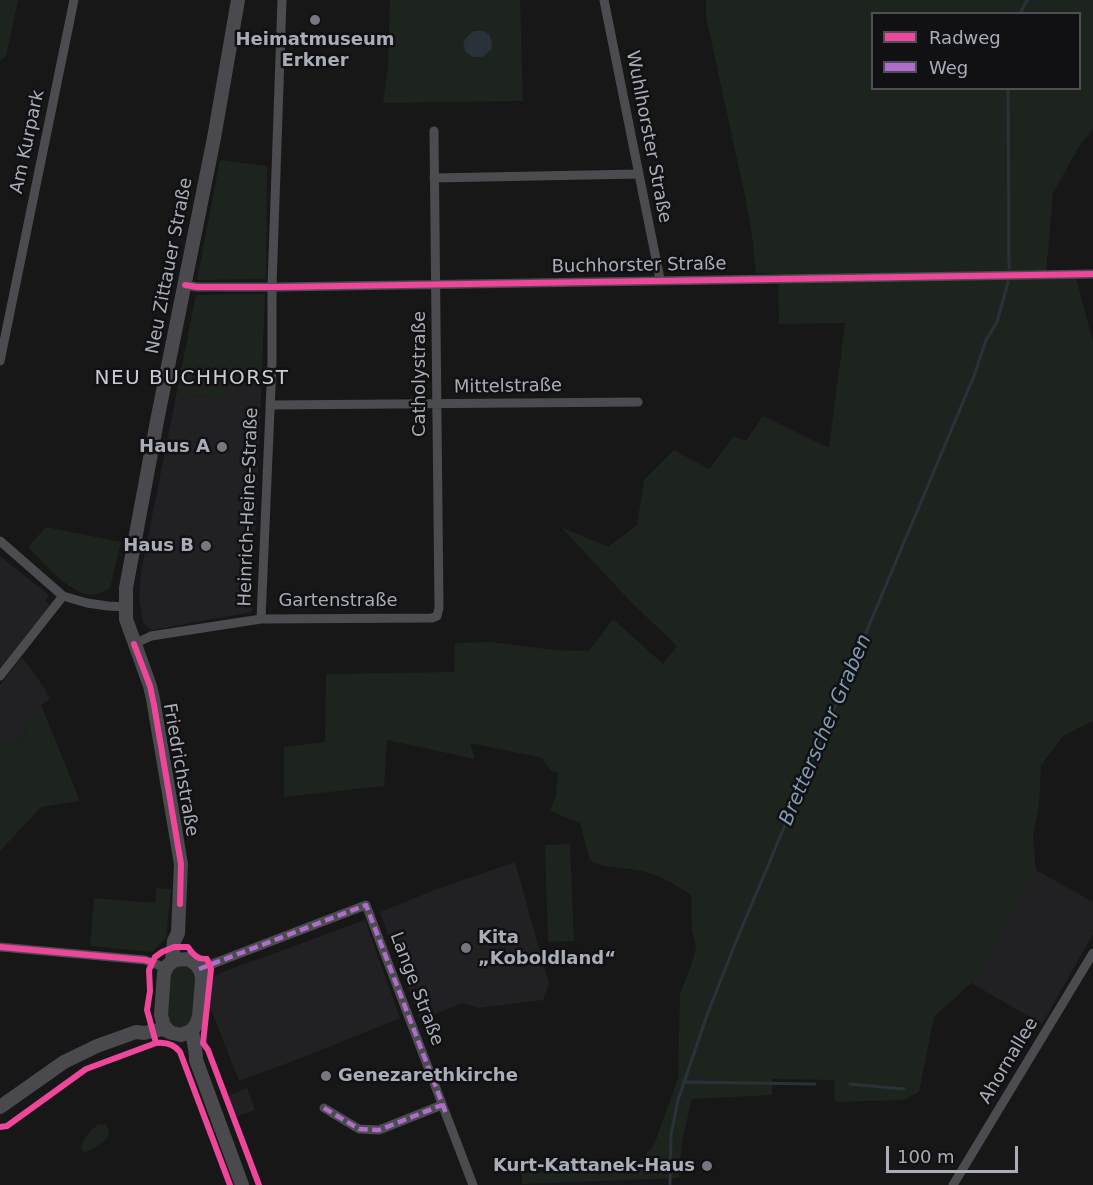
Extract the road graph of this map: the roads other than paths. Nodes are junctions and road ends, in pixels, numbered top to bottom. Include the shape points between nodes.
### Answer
1 (74, 0) edge
2 (238, 0) edge
3 (282, 0) edge
4 (604, 0) edge
5 (434, 131) dead end
6 (639, 174) junction
7 (434, 178) junction
8 (1093, 274) edge
9 (660, 281) junction
10 (436, 284) junction
11 (185, 285) junction
12 (272, 286) junction
13 (0, 362) edge
14 (638, 402) dead end
15 (437, 404) junction
16 (270, 405) junction
17 (0, 541) edge
18 (63, 596) junction
19 (125, 607) junction
20 (437, 616) joint
21 (261, 619) junction
22 (134, 644) junction
23 (0, 676) edge
24 (178, 933) junction
25 (0, 947) edge
26 (1093, 953) edge
27 (187, 959) junction
28 (169, 965) junction
29 (199, 969) junction
30 (1089, 970) edge
31 (161, 1014) junction
32 (192, 1030) junction
33 (136, 1032) junction
34 (172, 1032) junction
35 (196, 1060) junction
36 (442, 1105) junction
37 (0, 1107) edge
38 (324, 1108) dead end
39 (242, 1185) edge
40 (473, 1185) edge
41 (953, 1185) edge

1 - 13 street, Am Kurpark
2 - 11 main road, Neu Zittauer Straße
3 - 12 street, Heinrich-Heine-Straße
4 - 6 street, Wuhlhorster Straße
5 - 7 street, Catholystraße
6 - 7 street
6 - 9 street, Wuhlhorster Straße
7 - 10 street, Catholystraße
8 - 9 street, Buchhorster Straße
9 - 10 street, Buchhorster Straße
10 - 12 street, Buchhorster Straße
10 - 15 street, Catholystraße
11 - 12 street, Buchhorster Straße
11 - 19 main road, Neu Zittauer Straße
12 - 16 street, Heinrich-Heine-Straße
14 - 15 street, Mittelstraße
15 - 16 street, Mittelstraße
15 - 20 street, Catholystraße
16 - 21 street, Heinrich-Heine-Straße
17 - 18 street
18 - 19 street
18 - 23 street
19 - 22 main road, Neu Zittauer Straße
20 - 21 street, Gartenstraße
21 - 22 street, Gartenstraße via 151,636
22 - 24 main road, Friedrichstraße via 153,699 179,853
24 - 27 main road, Friedrichstraße
24 - 28 main road, Friedrichstraße
25 - 28 street
26 - 30 street, Ahornallee
27 - 28 main road
27 - 29 main road
28 - 31 main road, Friedrichstraße via 164,976
29 - 32 main road via 199,1017
29 - 36 street, Lange Straße via 366,905
30 - 41 street, Ahornallee
31 - 33 main road
31 - 34 main road via 162,1023
32 - 34 main road via 186,1034
32 - 35 main road
33 - 34 main road
33 - 37 main road via 64,1062
34 - 35 main road
35 - 39 main road
36 - 38 street via 379,1131 359,1129
36 - 40 street, Lange Straße

